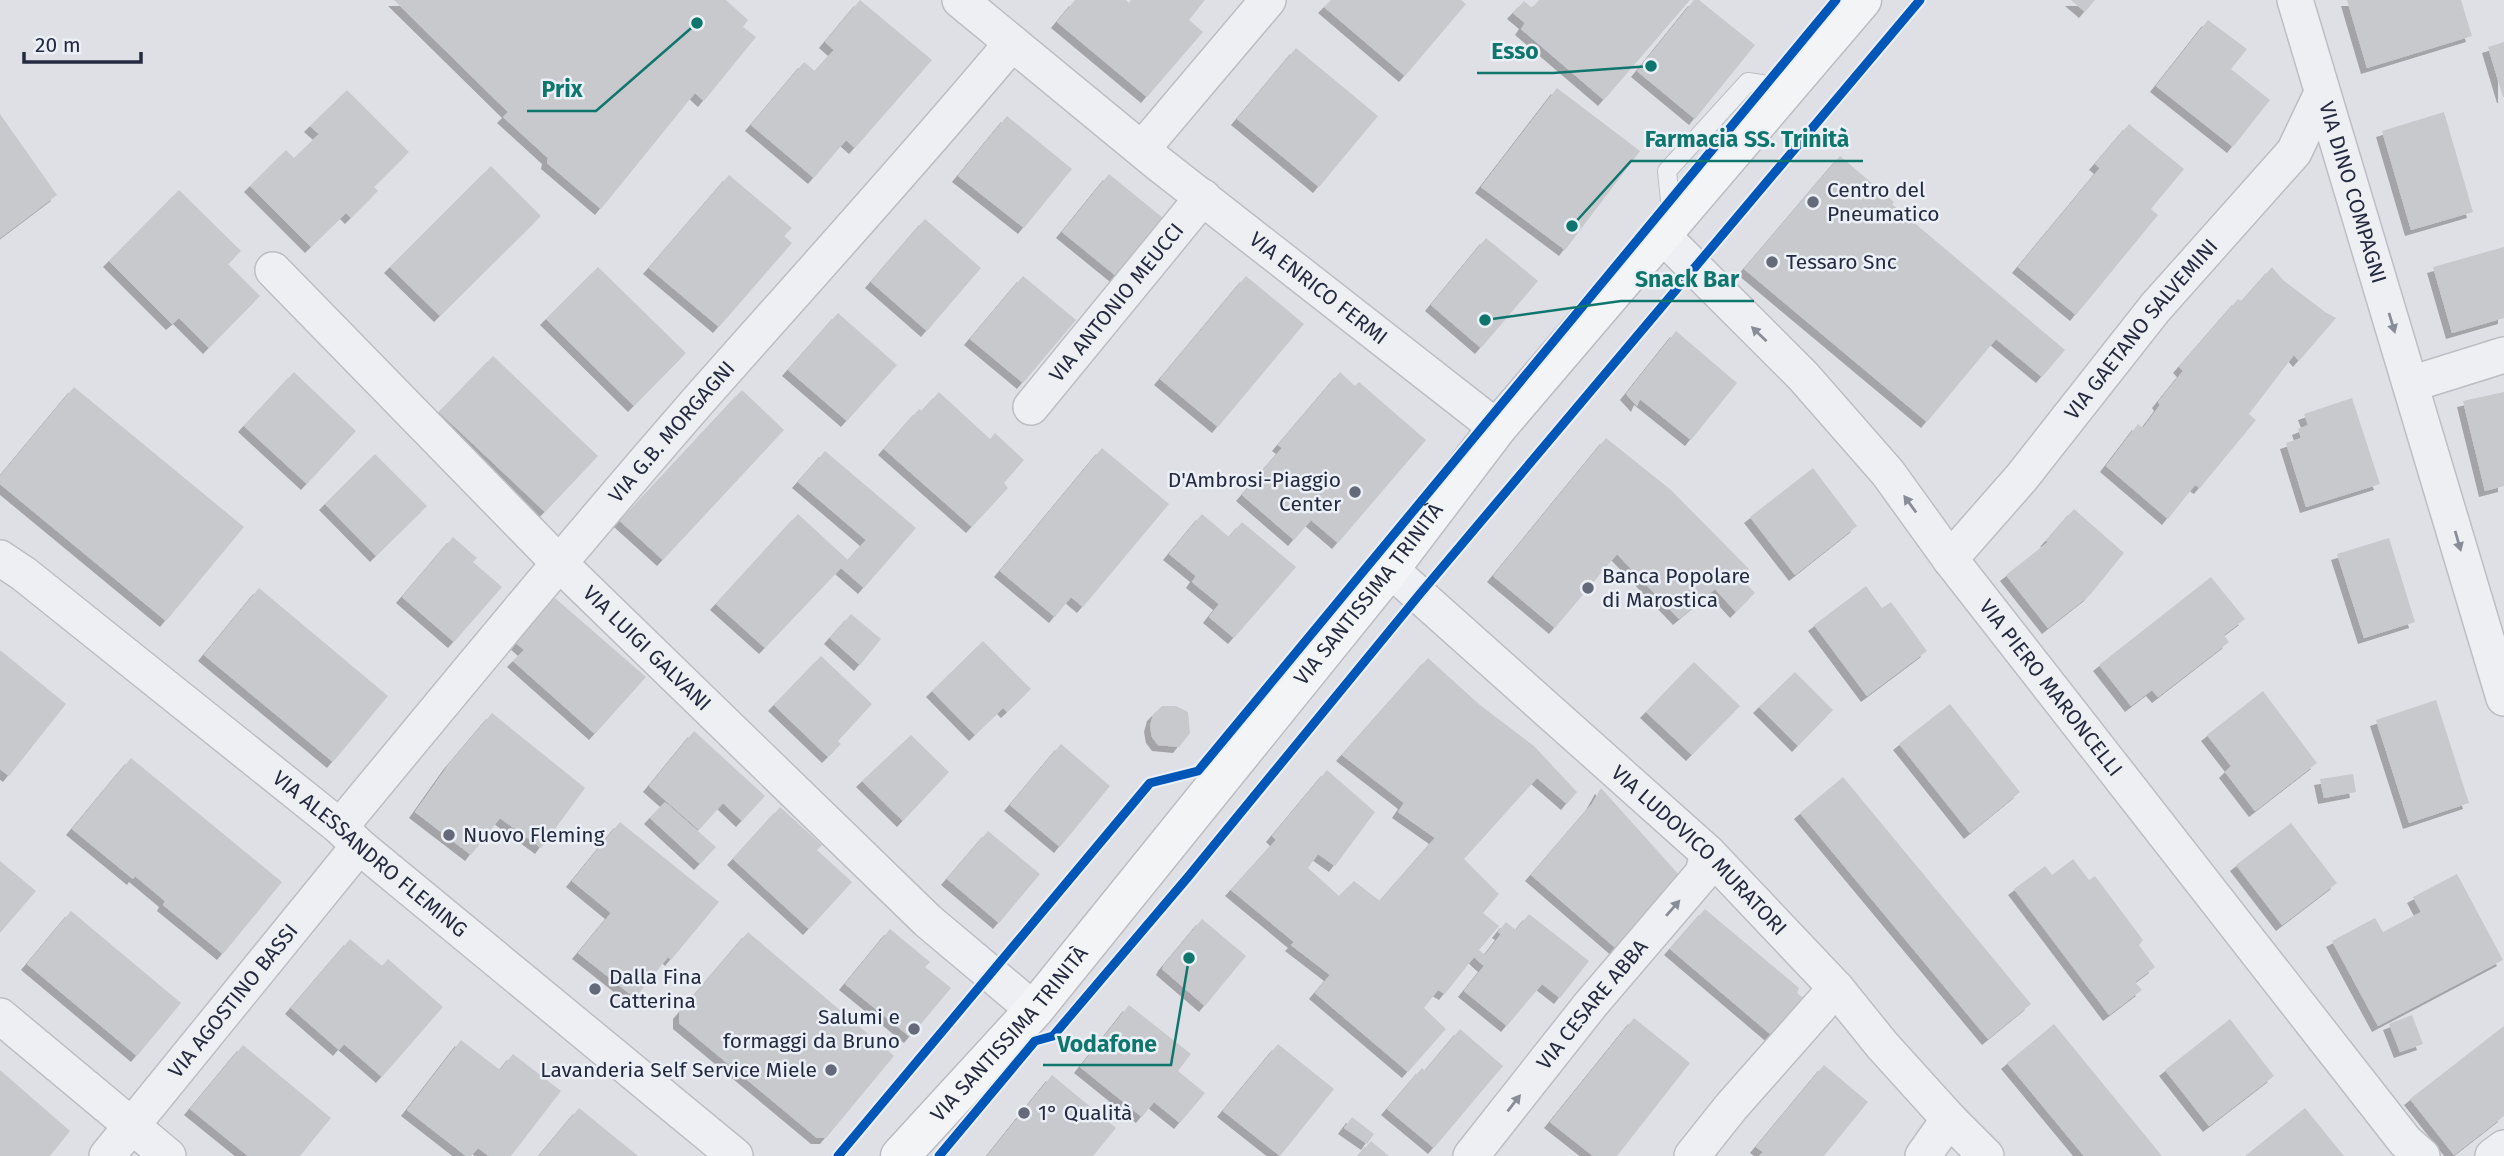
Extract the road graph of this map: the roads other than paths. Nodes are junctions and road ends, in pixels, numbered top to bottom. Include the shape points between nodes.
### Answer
1 (960, 0) edge
2 (1268, 0) edge
3 (1862, 0) edge
4 (2295, 0) edge
5 (1012, 43) junction
6 (2322, 93) junction
7 (1142, 149) junction
8 (1203, 197) junction
9 (1667, 229) junction
10 (274, 270) dead end
11 (2504, 355) edge
12 (2411, 384) junction
13 (1031, 407) dead end
14 (1497, 428) junction
15 (0, 558) edge
16 (1950, 559) junction
17 (558, 562) junction
18 (1390, 569) junction
19 (2504, 698) edge
20 (350, 836) junction
21 (1708, 853) junction
22 (1836, 988) junction
23 (1034, 1010) junction
24 (0, 1016) edge
25 (1949, 1119) junction
26 (133, 1127) junction
27 (2504, 1149) edge
28 (107, 1156) edge
29 (168, 1156) edge
30 (734, 1156) edge
31 (900, 1156) edge
32 (1471, 1156) edge
33 (1692, 1156) edge
34 (1923, 1156) edge
35 (1986, 1156) edge
36 (2422, 1156) edge
37 (2493, 1156) edge

1 - 5 street, VIA ENRICO FERMI
2 - 7 street
3 - 9 main road, VIA SANTISSIMA TRINITÀ
4 - 6 street, VIA DINO COMPAGNI
5 - 7 street, VIA ENRICO FERMI
5 - 17 street, VIA G.B. MORGAGNI
6 -> 12 street, VIA DINO COMPAGNI
6 - 16 street, VIA GAETANO SALVEMINI via 2294,152 2155,308 2022,477
7 - 8 street, VIA ENRICO FERMI
8 - 13 street, VIA ANTONIO MEUCCI
8 - 14 street, VIA ENRICO FERMI
9 - 14 main road, VIA SANTISSIMA TRINITÀ
16 -> 9 street, VIA PIERO MARONCELLI via 1888,473
10 - 17 street, VIA LUIGI GALVANI
11 - 12 street
12 -> 19 street, VIA DINO COMPAGNI
14 - 18 main road, VIA SANTISSIMA TRINITÀ
15 - 20 street, VIA ALESSANDRO FLEMING
16 - 36 street, VIA PIERO MARONCELLI via 2405,1141
17 - 20 street, VIA G.B. MORGAGNI
17 - 23 street, VIA LUIGI GALVANI via 928,921
18 - 21 street, VIA LUDOVICO MURATORI
18 - 23 main road, VIA SANTISSIMA TRINITÀ
20 - 26 street, VIA AGOSTINO BASSI
20 - 30 street, VIA ALESSANDRO FLEMING
21 - 22 street, VIA LUDOVICO MURATORI
32 -> 21 street, VIA CESARE ABBA via 1591,1004 1703,873
22 - 25 street, VIA LUDOVICO MURATORI
22 - 33 street
23 - 31 main road, VIA SANTISSIMA TRINITÀ
24 - 26 street
25 - 34 street
25 - 35 street, VIA LUDOVICO MURATORI
26 - 28 street, VIA AGOSTINO BASSI
26 - 29 street
27 - 37 street

